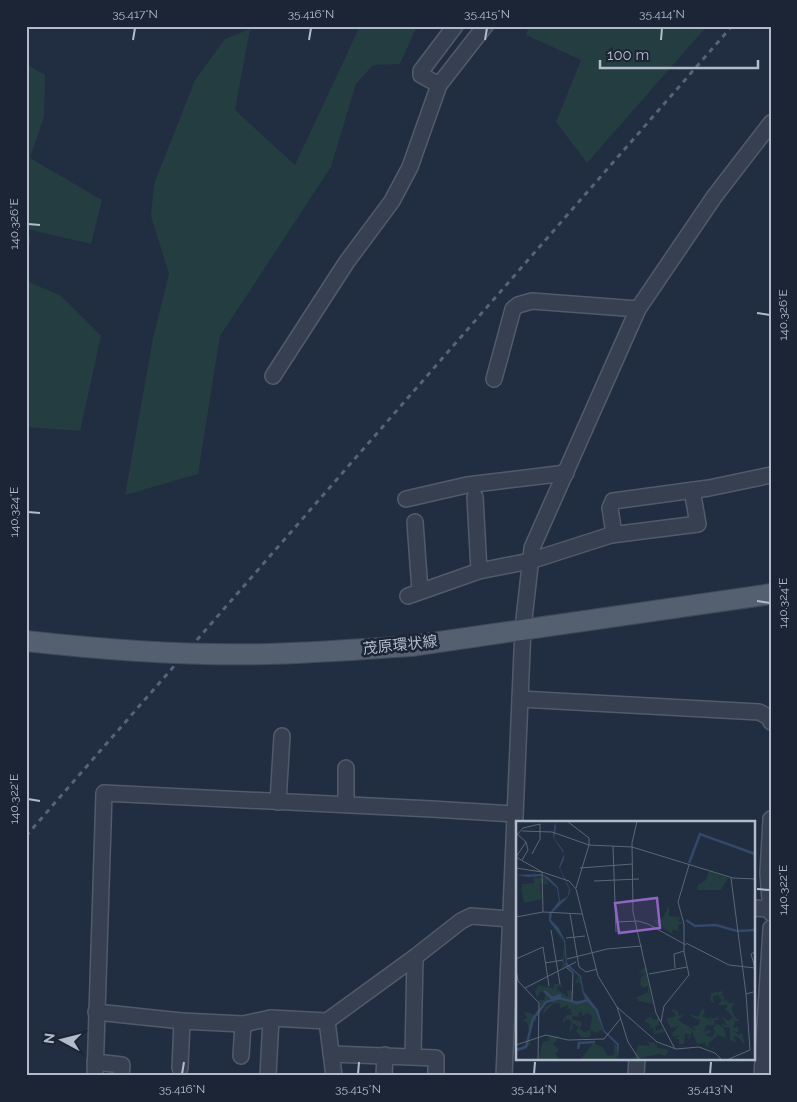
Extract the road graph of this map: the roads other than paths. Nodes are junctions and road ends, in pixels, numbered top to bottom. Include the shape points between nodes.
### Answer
1 (455, 26) edge
2 (484, 26) edge
3 (439, 84) junction
4 (771, 123) edge
5 (638, 309) junction
6 (273, 376) dead end
7 (494, 379) dead end
8 (566, 473) junction
9 (771, 474) edge
10 (692, 490) junction
11 (475, 497) dead end
12 (406, 499) dead end
13 (414, 522) dead end
14 (614, 534) junction
15 (530, 561) junction
16 (479, 571) junction
17 (771, 594) edge
18 (523, 628) junction
19 (26, 641) edge
20 (520, 699) junction
21 (771, 722) edge
22 (282, 736) dead end
23 (346, 768) dead end
24 (278, 802) junction
25 (346, 804) junction
26 (515, 814) junction
27 (771, 819) edge
28 (515, 858) edge
29 (754, 908) edge
30 (771, 911) edge
31 (511, 919) junction
32 (771, 928) edge
33 (415, 957) junction
34 (96, 1012) junction
35 (271, 1018) junction
36 (327, 1021) junction
37 (182, 1022) junction
38 (243, 1024) junction
39 (331, 1054) junction
40 (241, 1056) dead end
41 (385, 1056) junction
42 (414, 1056) junction
43 (637, 1060) edge
44 (180, 1068) dead end
45 (95, 1069) edge
46 (765, 1072) edge
47 (121, 1076) edge
48 (268, 1076) edge
49 (334, 1076) edge
50 (384, 1076) edge
51 (436, 1076) edge
52 (504, 1076) edge
53 (636, 1076) edge

1 - 3 street via 421,71 421,75
2 - 3 street
3 - 6 street via 410,167 392,201 346,263
4 - 5 street via 714,197
5 - 7 street via 532,301 518,305 513,309
5 - 8 street
8 - 12 street via 467,485
8 - 15 street via 532,548
9 - 10 street
10 - 14 street via 613,502 610,508
10 - 14 street via 698,524
11 - 16 street
13 - 16 street via 414,594
14 - 15 street
15 - 16 street
15 - 18 street
17 - 18 main road, 茂原環状線
18 - 19 main road, 茂原環状線, bridge via 411,646 295,653 214,654
18 - 20 street
20 - 21 street via 759,712 769,717
20 - 26 street
22 - 24 street
23 - 25 street
24 - 25 street
24 - 34 street via 104,794
25 - 26 street
26 - 28 street
27 - 30 street via 768,873
28 - 31 street
29 - 30 street
31 - 33 street via 471,916
31 - 52 street
32 - 46 street
33 - 36 street
33 - 42 street
34 - 37 street
34 - 45 street
35 - 36 street
35 - 38 street
35 - 48 street
36 - 39 street
37 - 38 street
37 - 44 street
38 - 40 street
39 - 41 street
39 - 49 street
41 - 42 street
41 - 50 street
42 - 51 street via 436,1058
43 - 53 street
45 - 47 street via 122,1065

